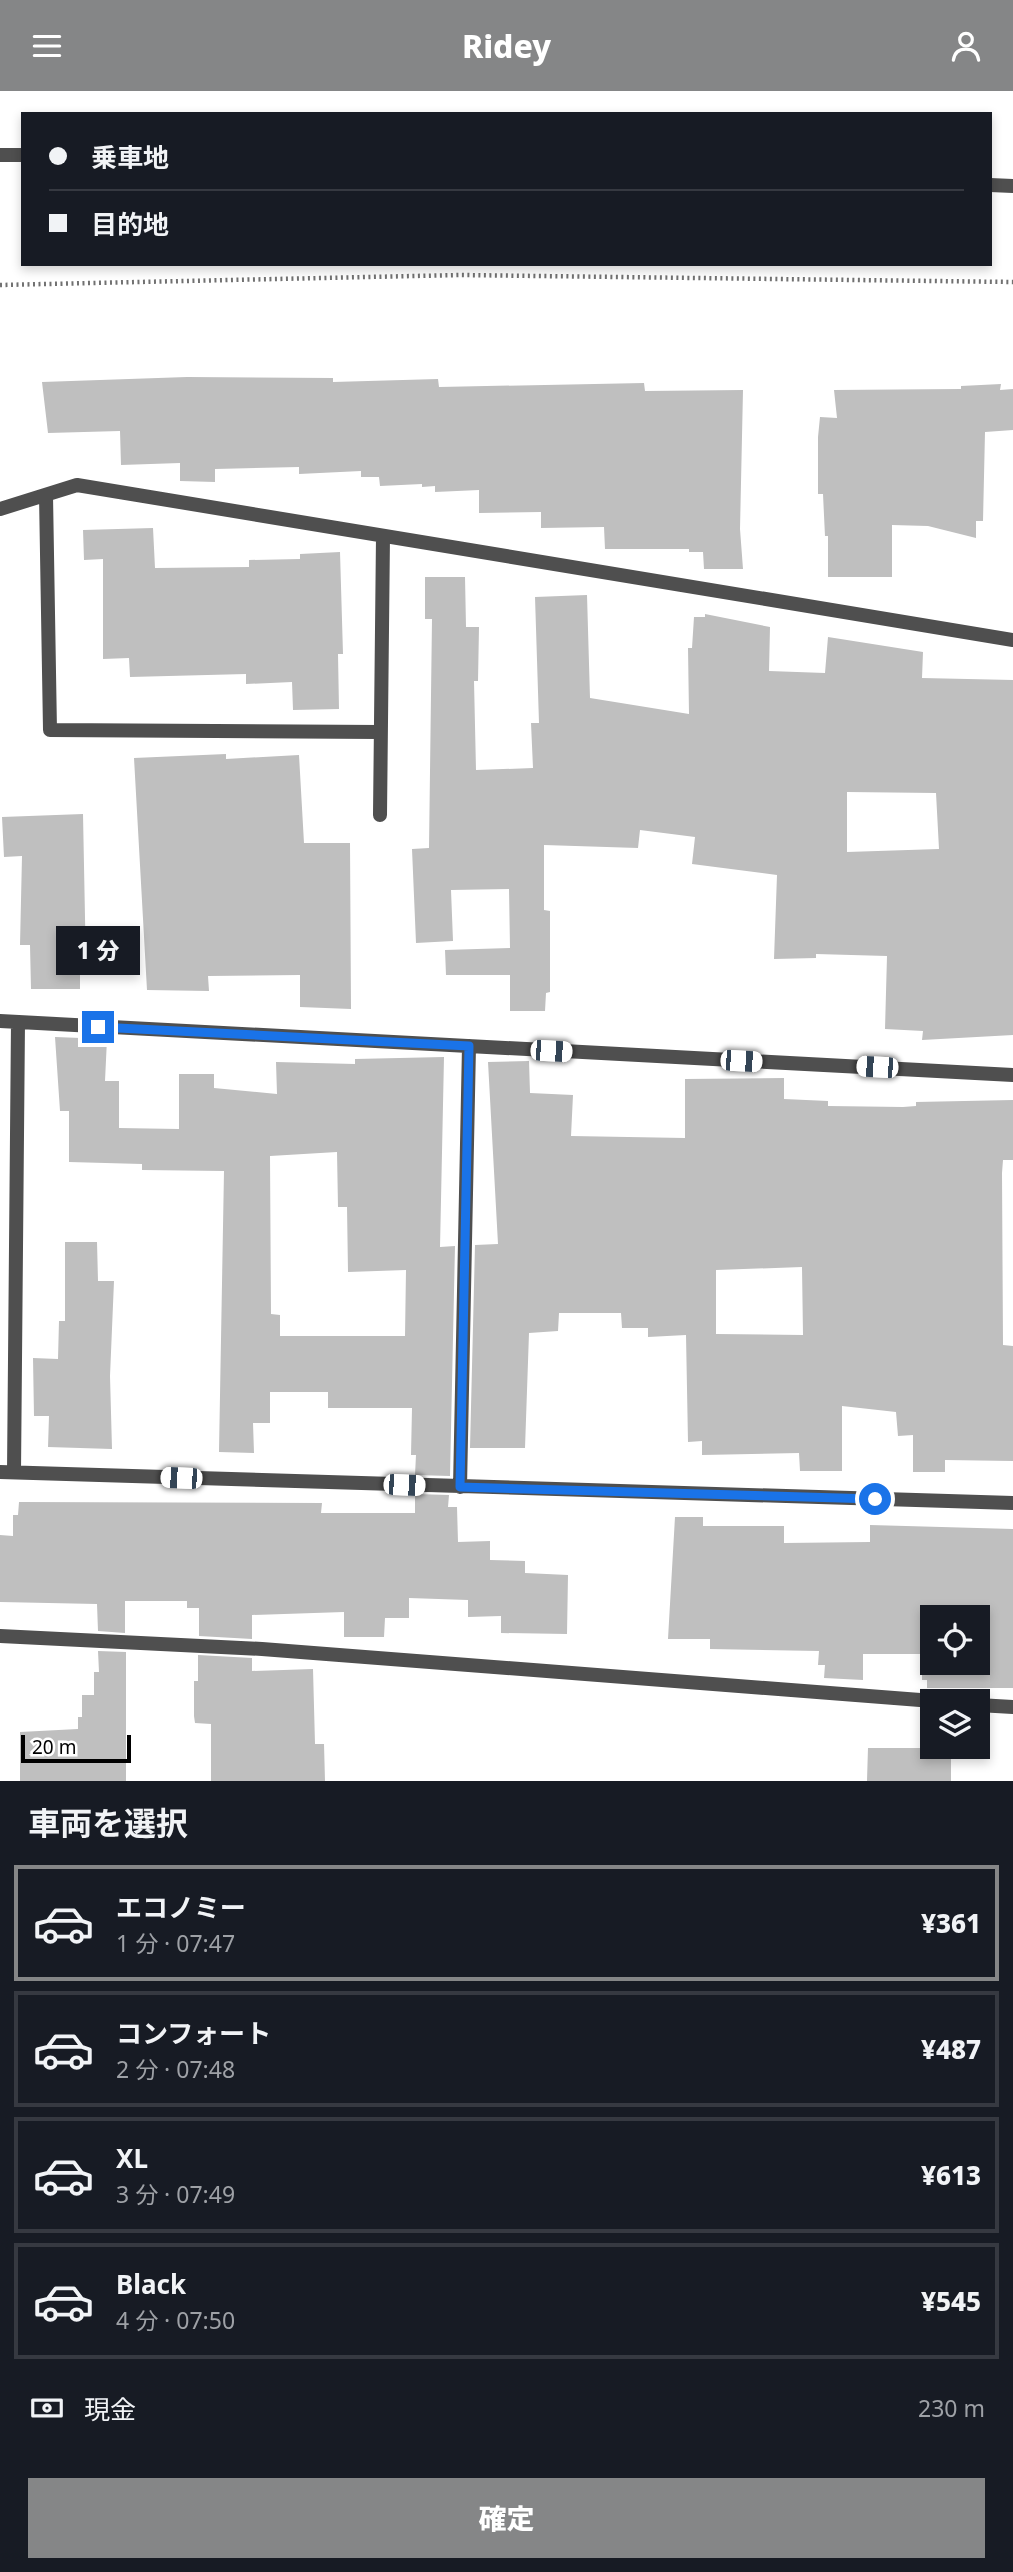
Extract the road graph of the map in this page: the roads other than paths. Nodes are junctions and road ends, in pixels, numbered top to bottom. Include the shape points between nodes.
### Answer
1 (0, 155) edge
2 (21, 155) edge
3 (992, 185) edge
4 (1013, 186) edge
5 (46, 495) junction
6 (0, 509) edge
7 (383, 536) junction
8 (1013, 640) edge
9 (380, 732) junction
10 (380, 815) dead end
11 (0, 1021) edge
12 (18, 1022) junction
13 (469, 1046) junction
14 (1013, 1075) edge
15 (7, 1472) edge
16 (460, 1487) junction
17 (1013, 1503) edge
18 (0, 1636) edge
19 (920, 1700) edge
20 (990, 1706) edge
21 (1013, 1707) edge

1 - 2 street
3 - 4 street
5 - 6 street
5 - 7 street via 77,485
5 - 9 street via 50,730
7 - 8 street
7 - 9 street
9 - 10 street
11 - 12 street
12 - 13 street
12 - 15 street
13 - 14 street
13 - 16 street
15 - 16 street
16 - 17 street
18 - 19 street via 262,1649
20 - 21 street

